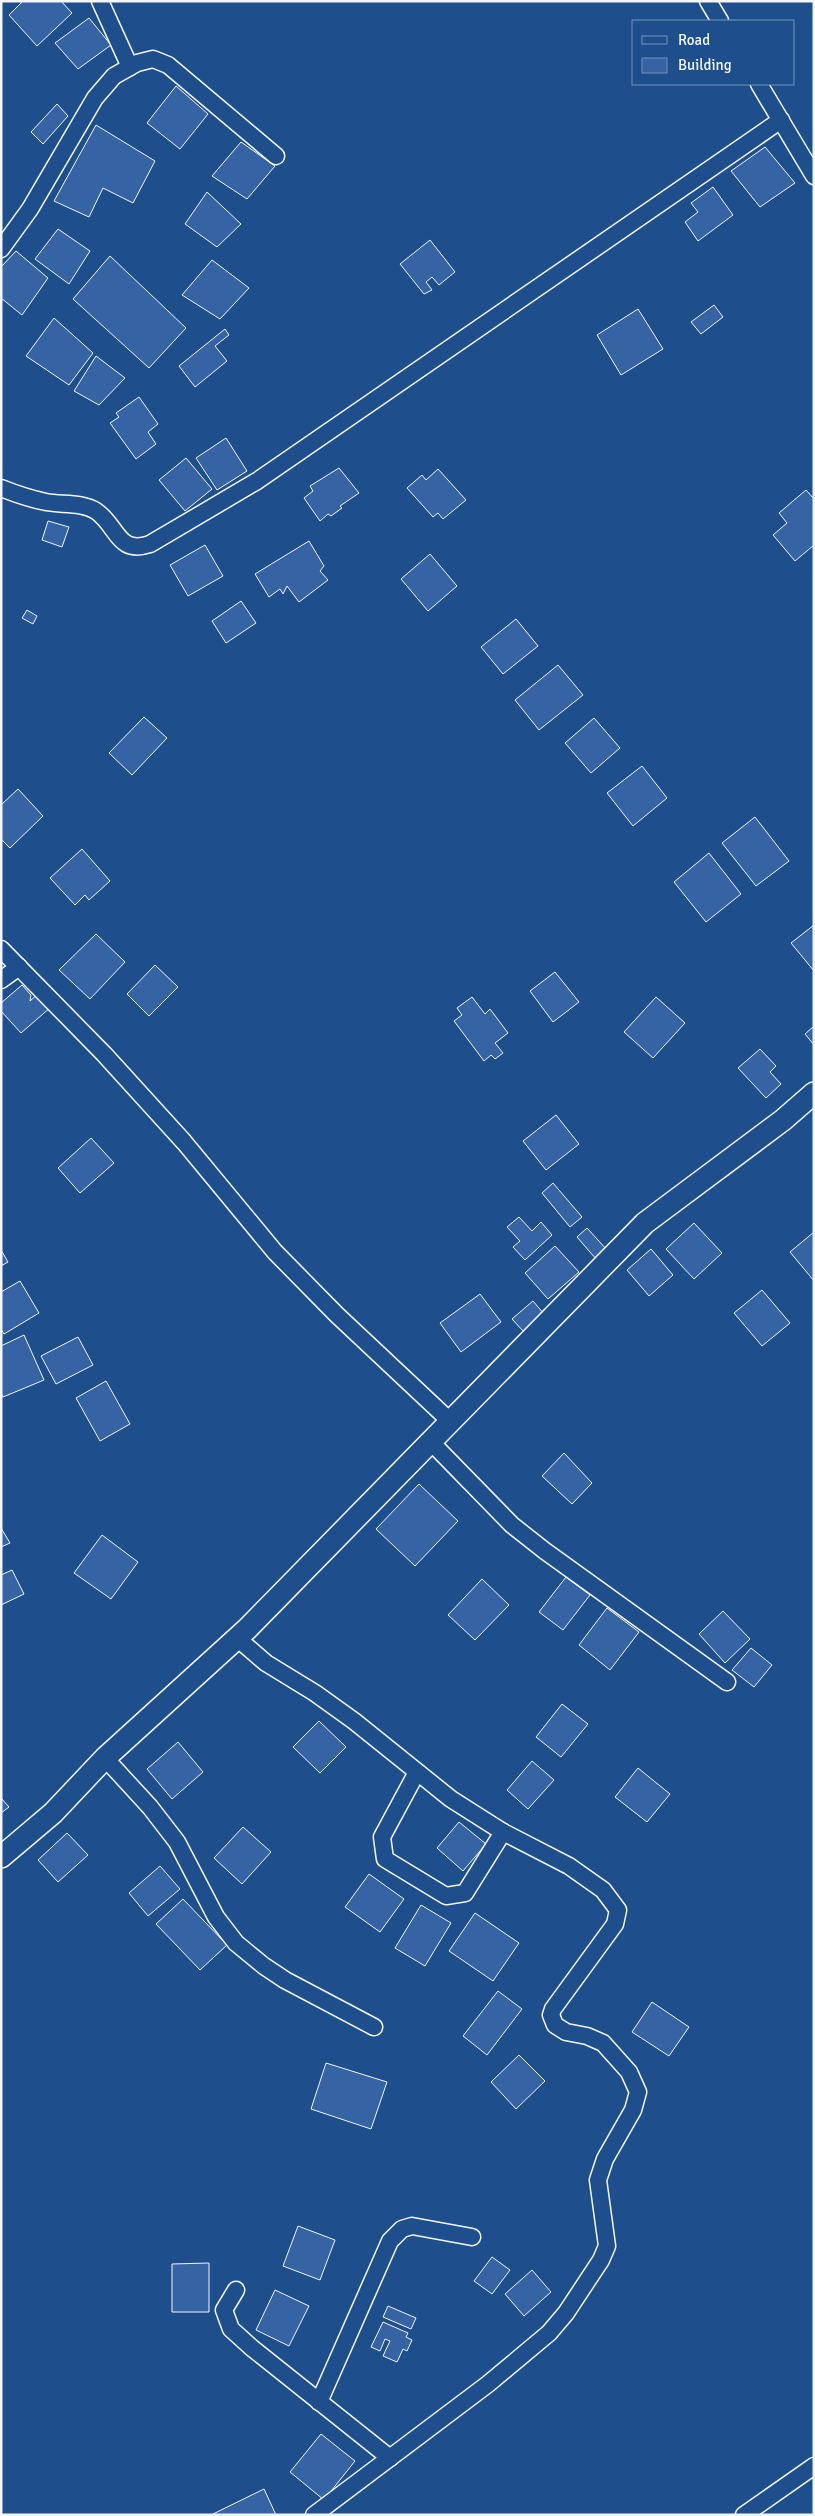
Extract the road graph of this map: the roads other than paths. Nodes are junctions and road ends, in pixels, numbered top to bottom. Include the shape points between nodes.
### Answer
1 (100, 1) edge
2 (708, 1) edge
3 (719, 20) edge
4 (130, 67) junction
5 (760, 85) edge
6 (781, 120) junction
7 (276, 156) dead end
8 (814, 176) edge
9 (1, 249) edge
10 (1, 488) edge
11 (1, 949) edge
12 (19, 968) junction
13 (1, 980) edge
14 (814, 1093) edge
15 (451, 1422) junction
16 (431, 1442) junction
17 (237, 1638) junction
18 (727, 1682) dead end
19 (106, 1758) junction
20 (417, 1772) junction
21 (503, 1832) junction
22 (1, 1857) edge
23 (374, 2027) dead end
24 (472, 2237) dead end
25 (236, 2290) dead end
26 (319, 2402) junction
27 (390, 2458) junction
28 (814, 2466) edge
29 (314, 2515) edge
30 (744, 2515) edge

1 - 4 street
2 - 3 street
4 - 7 street via 153,59 168,65
4 - 9 street via 114,76 95,98 30,209
5 - 6 street
6 - 8 street
6 - 10 street via 257,481 150,544 126,545 90,508 48,503
11 - 12 street
12 - 13 street
12 - 15 street via 104,1054 184,1142 275,1252
14 - 15 street via 645,1224
15 - 16 street
16 - 17 street
16 - 18 street via 512,1525
17 - 19 street
17 - 20 street via 266,1663 354,1721
19 - 22 street via 54,1812
19 - 23 street via 178,1842 216,1917 236,1943 285,1980
20 - 21 street via 451,1799
20 - 21 street via 382,1837 385,1859 446,1896 465,1893
21 - 27 street via 569,1866 603,1890 618,1910 615,1924 551,2015 555,2024 566,2032 587,2036 603,2044 629,2072 638,2092 633,2110 605,2159 598,2180 607,2246 566,2313 549,2333 488,2384
24 - 26 street via 412,2226 402,2229 390,2241
25 - 26 street via 224,2310 231,2329
26 - 27 street
27 - 29 street
28 - 30 street

